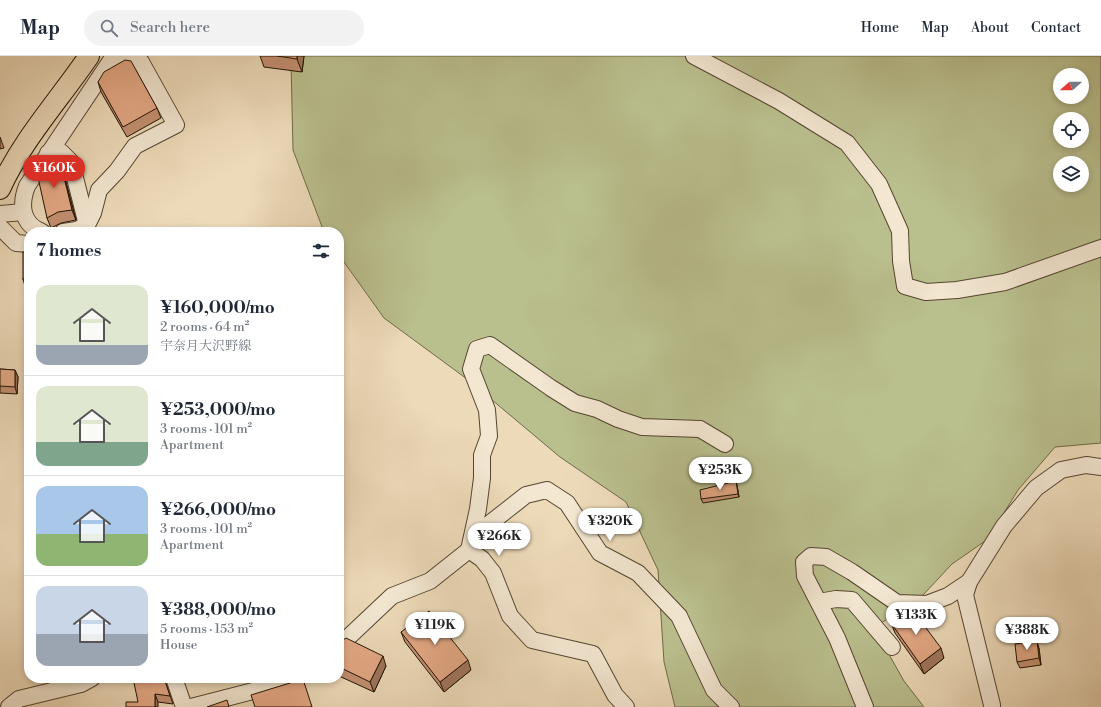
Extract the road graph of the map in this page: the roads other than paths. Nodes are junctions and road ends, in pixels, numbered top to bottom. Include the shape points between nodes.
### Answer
1 (89, 56) edge
2 (694, 56) edge
3 (48, 152) junction
4 (0, 189) edge
5 (23, 212) junction
6 (0, 214) edge
7 (87, 225) junction
8 (0, 227) edge
9 (33, 227) edge
10 (83, 227) edge
11 (24, 244) edge
12 (1101, 248) edge
13 (725, 444) dead end
14 (1101, 467) edge
15 (469, 550) junction
16 (969, 582) junction
17 (819, 602) junction
18 (344, 641) edge
19 (892, 647) dead end
20 (83, 683) edge
21 (176, 683) edge
22 (281, 683) edge
23 (992, 704) dead end
24 (9, 707) edge
25 (184, 707) edge
26 (191, 707) edge
27 (626, 707) edge
28 (731, 707) edge
29 (865, 707) edge

1 - 4 main road via 33,133
2 - 12 street via 779,101 847,143 879,184 900,232 905,286 926,292 1004,282
3 - 5 street via 27,186 22,198
3 - 7 street via 61,152 71,162
3 - 7 street via 112,59 141,62 176,125 135,146 117,171 98,190 93,213
5 - 6 street
5 - 9 street
7 - 10 street
8 - 11 street via 16,243
13 - 15 street via 700,429 642,427 575,403 490,345 477,349 471,369 487,410 489,436 482,454 478,509
14 - 16 street via 1086,465 1062,470 1036,488 1004,526
15 - 18 street via 430,581 392,596
15 - 27 street via 482,559 493,573 510,616 532,640 592,654 615,695
15 - 28 street via 484,528 526,495 547,490 567,503 600,553 638,572 679,616 714,690
16 - 17 street via 948,596 927,604 897,603 826,557 811,556 804,562 805,576
16 - 23 street via 964,595
17 - 19 street via 836,598 852,600
17 - 29 street via 837,638
20 - 24 street via 19,699
21 - 25 street
22 - 26 street

